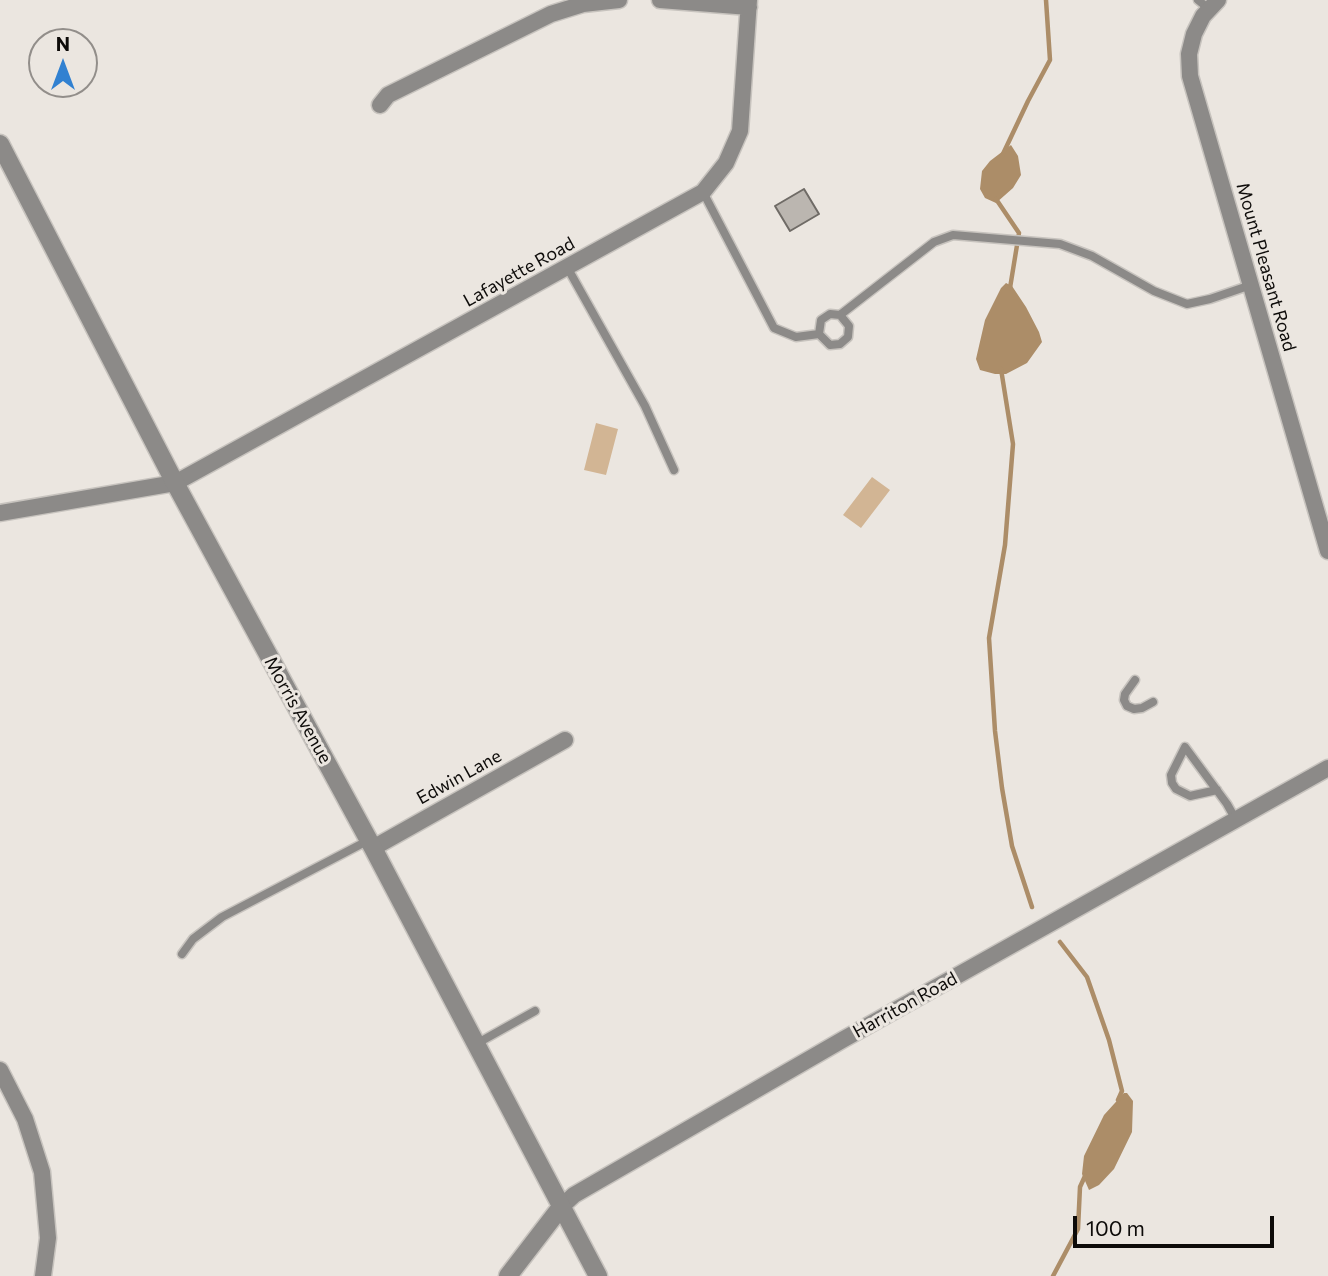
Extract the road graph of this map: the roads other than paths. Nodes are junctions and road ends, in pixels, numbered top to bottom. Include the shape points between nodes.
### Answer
1 (619, 0) edge
2 (660, 0) edge
3 (1208, 3) edge
4 (749, 4) edge
5 (380, 105) dead end
6 (0, 144) edge
7 (703, 192) junction
8 (567, 267) junction
9 (1251, 285) junction
10 (840, 315) junction
11 (819, 334) junction
12 (674, 470) dead end
13 (175, 483) junction
14 (0, 513) edge
15 (1328, 551) edge
16 (1135, 680) dead end
17 (1153, 702) dead end
18 (565, 740) dead end
19 (1328, 768) edge
20 (1217, 790) junction
21 (1236, 820) junction
22 (371, 844) junction
23 (182, 954) dead end
24 (535, 1011) dead end
25 (476, 1044) junction
26 (0, 1070) edge
27 (561, 1206) junction
28 (43, 1276) edge
29 (508, 1276) edge
30 (598, 1276) edge

1 - 5 street via 551,14 388,96
2 - 4 street
3 - 9 street, Mount Pleasant Road via 1189,54 1190,76
4 - 7 street, Lafayette Road via 740,131 726,163
6 - 13 street, Morris Avenue
7 - 8 street, Lafayette Road
7 - 11 lane via 774,328 796,337
8 - 12 lane via 645,406
8 - 13 street, Lafayette Road
9 - 10 lane via 1187,304 1060,244 953,235 934,242
9 - 15 street, Mount Pleasant Road
10 - 11 lane via 830,314 821,320
10 - 11 lane via 849,326 845,341 830,345
13 - 14 street, Lafayette Road
13 - 22 street, Morris Avenue
16 - 17 lane via 1125,694 1127,706 1142,708
18 - 22 street, Edwin Lane
19 - 21 street, Harriton Road
20 - 20 lane via 1188,750 1185,747 1171,775 1176,789 1191,796
20 - 21 lane
21 - 27 street, Harriton Road via 832,1046
22 - 23 lane via 222,917 193,939
22 - 25 street, Morris Avenue
24 - 25 lane
25 - 27 street, Morris Avenue
26 - 28 street via 25,1119 43,1172 48,1238
27 - 29 street, Harriton Road
27 - 30 street, Morris Avenue

